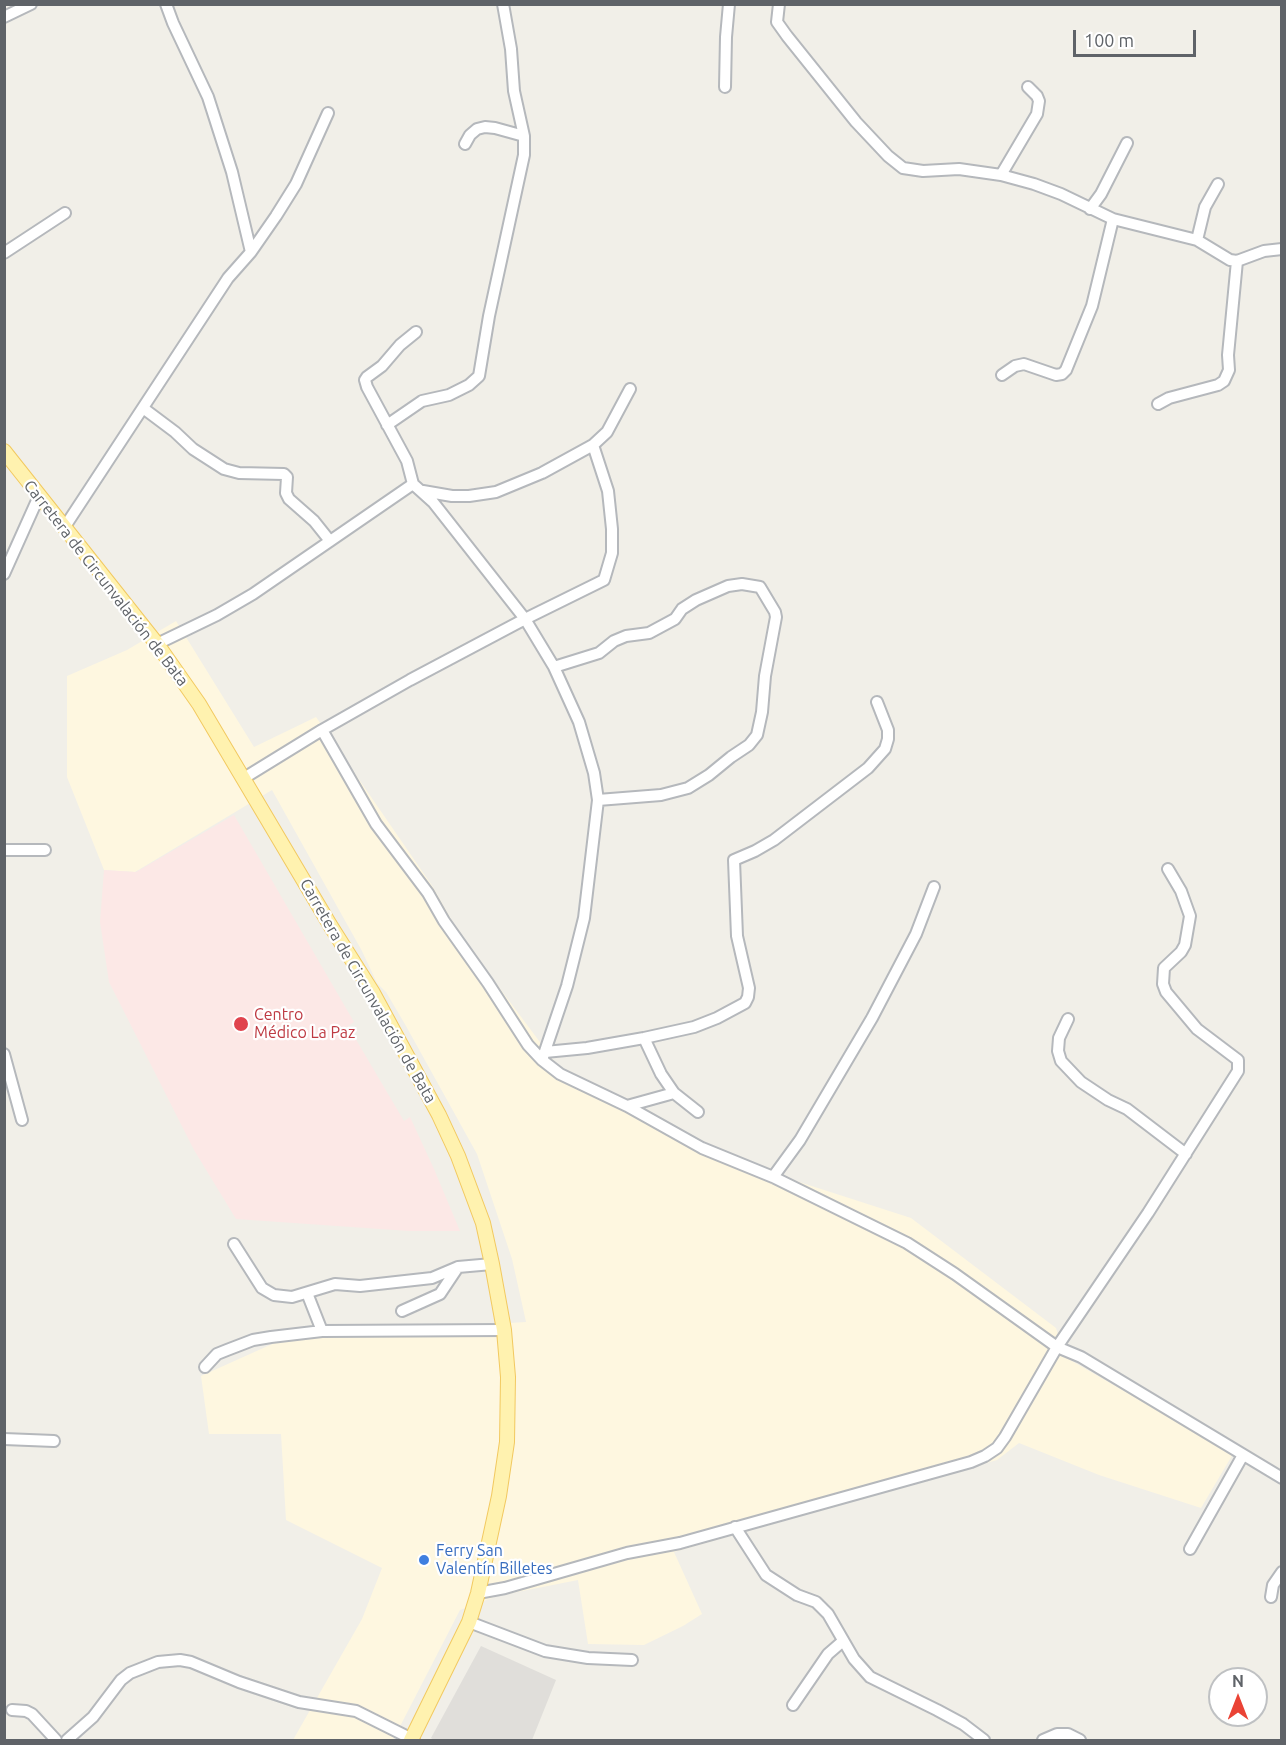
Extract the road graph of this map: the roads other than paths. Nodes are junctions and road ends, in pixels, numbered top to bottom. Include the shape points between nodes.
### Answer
1 (31, 4) edge
2 (166, 4) edge
3 (503, 4) edge
4 (729, 4) edge
5 (779, 4) edge
6 (4, 17) edge
7 (725, 87) dead end
8 (1028, 87) dead end
9 (328, 113) dead end
10 (524, 136) junction
11 (1126, 143) dead end
12 (465, 144) dead end
13 (1001, 175) junction
14 (1218, 184) dead end
15 (1090, 209) junction
16 (65, 213) dead end
17 (1113, 219) junction
18 (1197, 240) junction
19 (1281, 249) edge
20 (251, 252) junction
21 (4, 253) edge
22 (1237, 261) junction
23 (416, 332) dead end
24 (1002, 375) dead end
25 (630, 389) dead end
26 (1158, 404) dead end
27 (143, 408) junction
28 (387, 425) junction
29 (593, 444) junction
30 (4, 451) edge
31 (417, 487) junction
32 (39, 496) junction
33 (64, 528) junction
34 (330, 541) junction
35 (4, 574) edge
36 (525, 619) junction
37 (157, 644) junction
38 (554, 667) junction
39 (877, 702) dead end
40 (322, 730) junction
41 (244, 778) junction
42 (598, 800) junction
43 (4, 850) edge
44 (45, 850) dead end
45 (1168, 869) dead end
46 (934, 887) dead end
47 (1068, 1018) dead end
48 (644, 1038) junction
49 (4, 1054) edge
50 (543, 1056) junction
51 (674, 1093) junction
52 (627, 1106) junction
53 (698, 1112) dead end
54 (22, 1120) dead end
55 (1186, 1154) junction
56 (773, 1177) junction
57 (234, 1244) dead end
58 (492, 1264) junction
59 (458, 1268) junction
60 (307, 1293) junction
61 (402, 1311) dead end
62 (504, 1330) junction
63 (322, 1331) junction
64 (1057, 1347) junction
65 (206, 1367) dead end
66 (4, 1439) edge
67 (54, 1441) dead end
68 (1243, 1455) junction
69 (1281, 1478) edge
70 (735, 1527) junction
71 (1190, 1549) dead end
72 (1281, 1572) edge
73 (478, 1593) junction
74 (1271, 1597) dead end
75 (469, 1622) junction
76 (843, 1641) junction
77 (632, 1660) dead end
78 (793, 1705) dead end
79 (12, 1710) dead end
80 (56, 1740) edge
81 (67, 1740) edge
82 (412, 1740) edge
83 (984, 1740) edge
84 (1042, 1740) edge
85 (1080, 1740) edge

1 - 6 street
2 - 20 street via 208,97 232,172
3 - 10 street
4 - 7 street
5 - 13 street via 777,22 787,36 856,122 903,168
8 - 13 street via 1039,100 1036,114
9 - 20 street via 296,184
10 - 12 street via 484,127 470,135
10 - 28 street via 518,189 479,376 449,395 422,401
11 - 15 street via 1116,168
13 - 15 street via 1034,184
14 - 18 street via 1205,207
15 - 17 street
16 - 21 street
17 - 18 street
17 - 24 street via 1092,306 1066,370 1056,375 1024,364
18 - 22 street
19 - 22 street
20 - 27 street via 228,278
22 - 26 street via 1229,370 1224,381
23 - 28 street via 365,380
25 - 29 street via 607,432
27 - 33 street
27 - 34 street via 224,469 284,474 285,494
28 - 31 street
29 - 31 street via 542,473 496,492 452,496
29 - 36 street via 608,491 612,529 612,552 604,580
30 - 32 main road, Carretera de Circunvalación de Bata
31 - 34 street
31 - 36 street via 443,514
32 - 33 main road, Carretera de Circunvalación de Bata
32 - 35 street
33 - 37 main road, Carretera de Circunvalación de Bata
34 - 37 street via 253,594
36 - 38 street
36 - 40 street
37 - 41 main road, Carretera de Circunvalación de Bata
38 - 42 street via 579,722
38 - 42 street via 599,652 626,636 649,633 675,619 696,600 728,586 760,586 775,612 762,712 757,735 749,745 688,788 661,795
39 - 48 street via 888,739 885,749 868,768 774,840 734,860 736,936 749,988 745,1003 694,1027
40 - 41 street
40 - 50 street via 376,824 428,893 528,1045
41 - 58 main road, Carretera de Circunvalación de Bata via 373,993 440,1115 483,1223
42 - 50 street via 584,918 567,986
43 - 44 street
45 - 55 street via 1190,916 1189,933 1181,952 1164,968 1163,984 1197,1029 1233,1055 1239,1065 1234,1080
46 - 56 street via 916,934 872,1018 800,1140
47 - 55 street via 1059,1038 1061,1061 1081,1082 1127,1109
48 - 50 street
48 - 51 street
49 - 54 street
50 - 52 street via 561,1074
51 - 52 street
51 - 53 street
52 - 56 street via 702,1148
55 - 64 street
56 - 64 street via 921,1251
57 - 60 street via 262,1288 274,1295 292,1297
58 - 59 street
58 - 62 main road, Carretera de Circunvalación de Bata
59 - 60 street via 432,1278 360,1286 335,1284
59 - 61 street via 440,1294
60 - 63 street
62 - 63 street
62 - 73 main road, Carretera de Circunvalación de Bata via 507,1442
63 - 65 street via 239,1344 217,1354
64 - 68 street via 1081,1357
64 - 70 street via 1005,1437 985,1456
66 - 67 street
68 - 69 street
68 - 71 street
70 - 73 street
70 - 76 street via 766,1575 796,1595 816,1602 833,1621
72 - 74 street
73 - 75 main road, Carretera de Circunvalación de Bata
75 - 77 street via 545,1651
75 - 82 main road, Carretera de Circunvalación de Bata
76 - 78 street via 828,1654
76 - 83 street via 870,1677 963,1724
79 - 80 street via 32,1714
81 - 82 street via 93,1717 130,1672 158,1662 180,1660 299,1701 365,1714
84 - 85 street via 1056,1734

